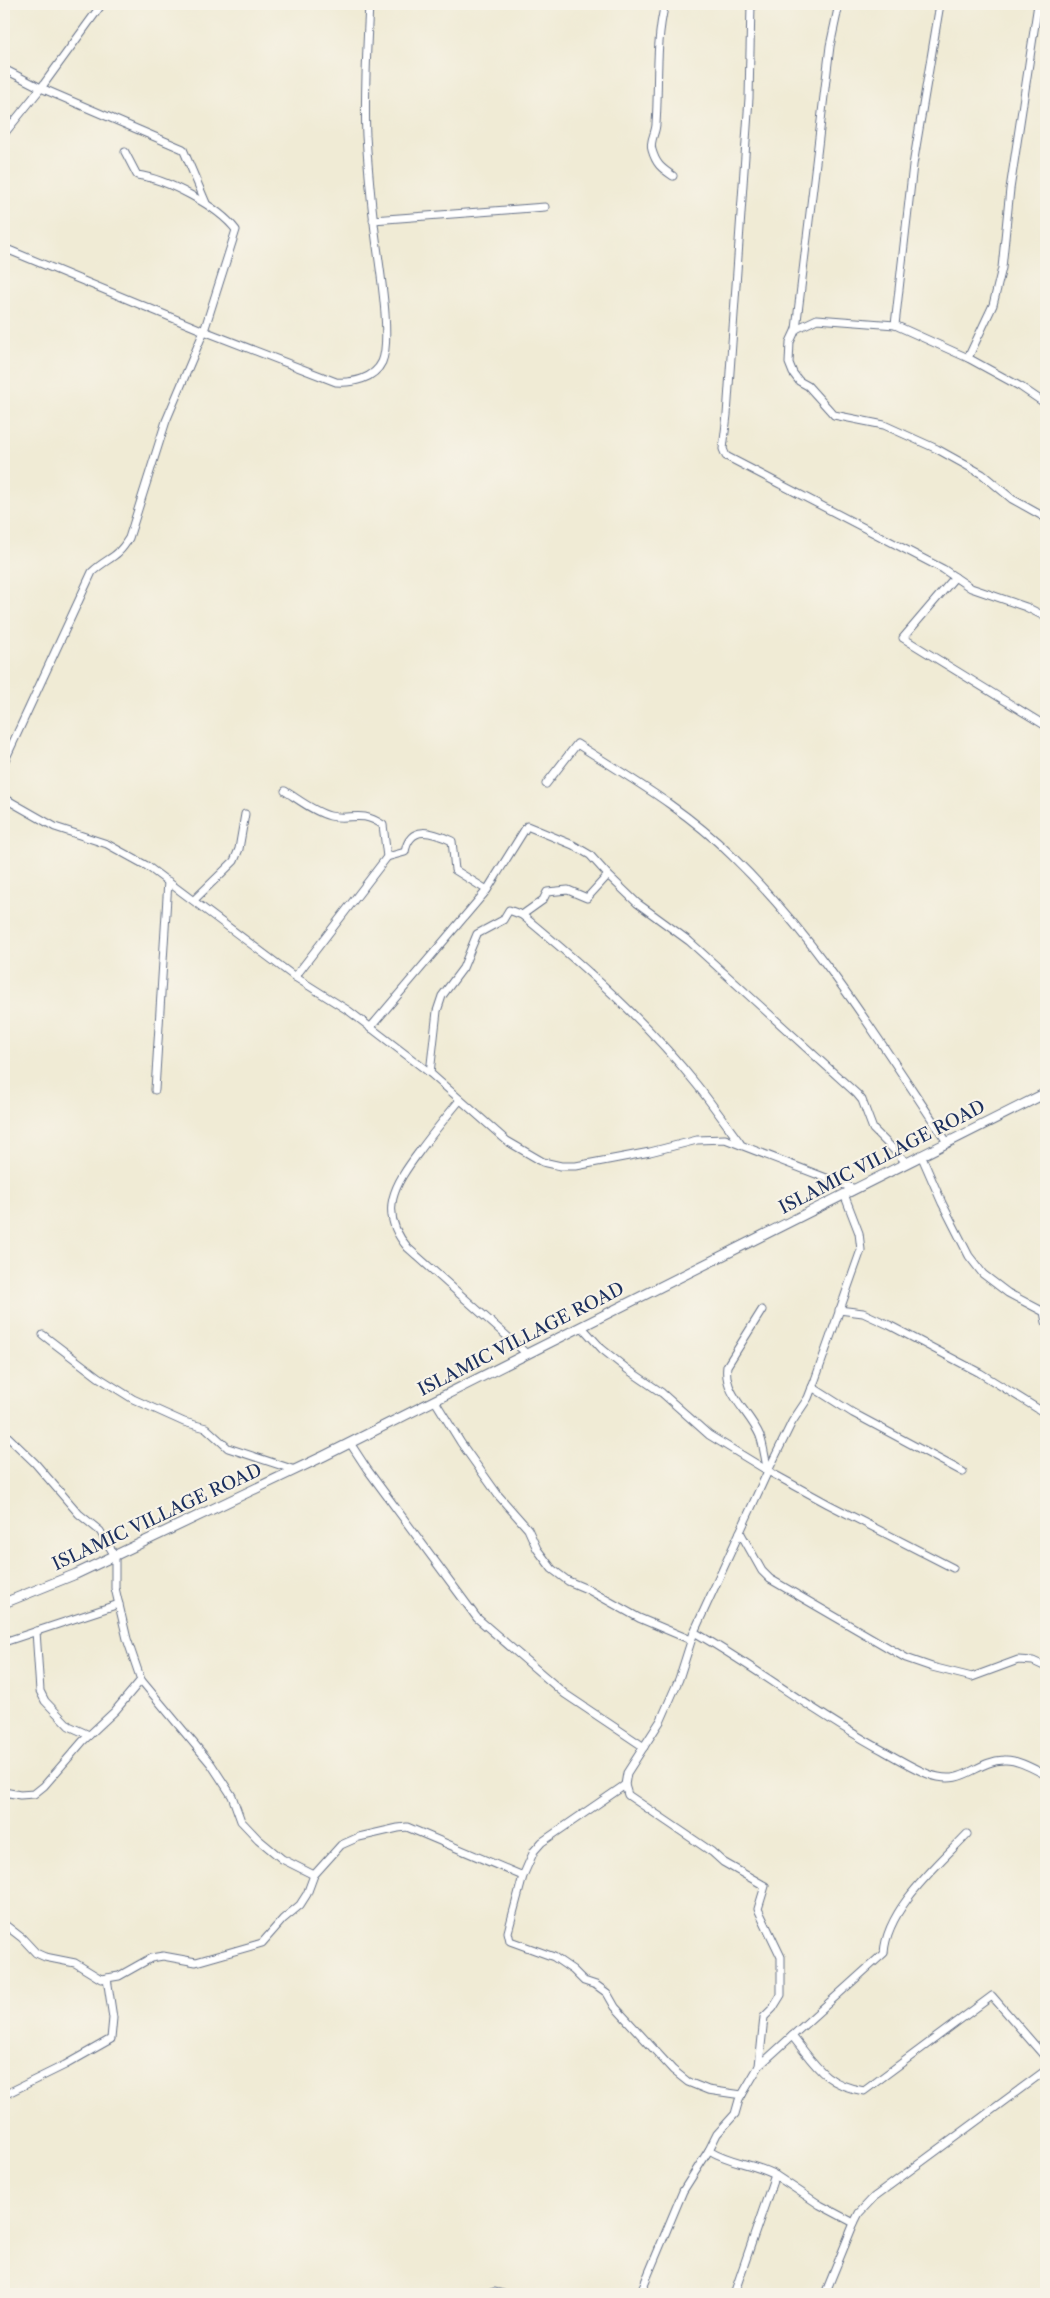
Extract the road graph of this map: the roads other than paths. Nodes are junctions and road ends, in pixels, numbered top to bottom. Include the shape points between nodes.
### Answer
1 (102, 4) edge
2 (346, 4) edge
3 (369, 4) edge
4 (665, 4) edge
5 (751, 4) edge
6 (839, 4) edge
7 (940, 4) edge
8 (1038, 4) edge
9 (4, 69) edge
10 (41, 88) junction
11 (4, 134) edge
12 (125, 152) dead end
13 (673, 176) dead end
14 (206, 203) junction
15 (545, 207) dead end
16 (373, 220) junction
17 (4, 248) edge
18 (895, 325) junction
19 (796, 329) junction
20 (204, 331) junction
21 (968, 358) junction
22 (1046, 404) edge
23 (1046, 518) edge
24 (955, 578) junction
25 (1046, 618) edge
26 (1046, 726) edge
27 (4, 762) edge
28 (546, 784) dead end
29 (285, 791) dead end
30 (4, 798) edge
31 (245, 814) dead end
32 (387, 857) junction
33 (608, 875) junction
34 (168, 881) junction
35 (487, 890) junction
36 (194, 900) junction
37 (522, 915) junction
38 (295, 977) junction
39 (370, 1028) junction
40 (430, 1073) junction
41 (155, 1090) dead end
42 (1046, 1093) edge
43 (460, 1100) junction
44 (947, 1142) junction
45 (740, 1143) junction
46 (921, 1155) junction
47 (906, 1162) junction
48 (855, 1189) junction
49 (844, 1194) junction
50 (762, 1310) dead end
51 (839, 1310) junction
52 (1046, 1322) edge
53 (582, 1326) junction
54 (43, 1335) dead end
55 (527, 1354) junction
56 (812, 1387) junction
57 (435, 1401) junction
58 (1042, 1412) dead end
59 (4, 1433) edge
60 (350, 1443) junction
61 (295, 1470) junction
62 (768, 1471) junction
63 (963, 1472) dead end
64 (740, 1532) junction
65 (115, 1556) junction
66 (953, 1568) dead end
67 (4, 1603) edge
68 (119, 1604) junction
69 (36, 1632) junction
70 (694, 1632) junction
71 (691, 1640) junction
72 (4, 1642) edge
73 (1046, 1667) edge
74 (141, 1680) junction
75 (90, 1735) junction
76 (644, 1747) junction
77 (1046, 1775) edge
78 (625, 1785) junction
79 (4, 1792) edge
80 (967, 1834) dead end
81 (314, 1875) junction
82 (523, 1876) junction
83 (4, 1924) edge
84 (108, 1978) junction
85 (792, 2036) junction
86 (1046, 2058) edge
87 (758, 2066) junction
88 (1046, 2070) edge
89 (4, 2095) edge
90 (742, 2095) junction
91 (710, 2150) junction
92 (776, 2175) junction
93 (854, 2223) junction
94 (488, 2294) edge
95 (503, 2294) edge
96 (640, 2294) edge
97 (734, 2294) edge
98 (825, 2294) edge

1 - 10 street
2 - 3 street
3 - 16 street via 366,134
4 - 13 street via 659,26 656,130 651,148 659,168
5 - 24 street via 746,148 723,449 726,456 739,464
6 - 19 street via 830,46
7 - 18 street via 912,165
8 - 21 street via 1010,189 1002,268 993,305
9 - 10 street
10 - 11 street
10 - 14 street via 183,149
12 - 14 street via 137,175 150,176
14 - 20 street via 236,230
15 - 16 street
16 - 20 street via 387,338 381,363 362,380 336,382
17 - 20 street
18 - 19 street via 816,319
18 - 21 street
19 - 23 street via 790,342 789,363 793,373 834,415 884,425 937,448
20 - 27 street via 166,421 129,538 121,552 92,572
21 - 22 street
24 - 25 street via 970,588 1026,607
24 - 26 street via 903,638
28 - 44 street via 577,744 671,805 730,854 807,937
29 - 32 street via 330,816 359,815 383,825
30 - 34 street via 55,827 108,844
31 - 36 street via 234,861
32 - 35 street via 405,852 414,834 425,832 442,837 452,841 455,870
32 - 38 street
33 - 35 street via 590,855 573,844 527,826
33 - 37 street via 587,898 568,890 547,892 543,900
33 - 47 street via 638,903 690,941 857,1094 873,1129
34 - 36 street
34 - 41 street
35 - 39 street
36 - 38 street
37 - 40 street via 509,910 503,920 477,934 471,944 464,968 442,996 437,1011
37 - 45 street via 644,1026 696,1084
38 - 39 street
39 - 40 street
40 - 43 street
42 - 44 street, ISLAMIC VILLAGE ROAD
43 - 45 street via 507,1141 542,1162 561,1166 628,1157 697,1140 724,1139
43 - 55 street via 402,1175 394,1190 392,1215 399,1237 408,1248
44 - 46 street, ISLAMIC VILLAGE ROAD
45 - 48 street
46 - 47 street, ISLAMIC VILLAGE ROAD
46 - 52 street via 969,1256 983,1274 1008,1293 1044,1312
47 - 48 street, ISLAMIC VILLAGE ROAD
48 - 49 street, ISLAMIC VILLAGE ROAD
49 - 51 street via 859,1234 861,1250
49 - 53 street, ISLAMIC VILLAGE ROAD
50 - 62 street via 727,1366 726,1374 741,1408 759,1435
51 - 56 street
51 - 58 street via 863,1313 947,1354
53 - 55 street, ISLAMIC VILLAGE ROAD
53 - 62 street via 602,1349 662,1393 709,1435
54 - 61 street via 133,1399 184,1422 206,1428 228,1448
55 - 57 street, ISLAMIC VILLAGE ROAD
56 - 62 street
56 - 63 street via 853,1413
57 - 60 street, ISLAMIC VILLAGE ROAD
57 - 71 street via 498,1494 528,1529 537,1549 552,1569 568,1581 639,1618
59 - 65 street via 79,1514 100,1531
60 - 61 street, ISLAMIC VILLAGE ROAD
60 - 76 street via 477,1618 565,1694
61 - 65 street, ISLAMIC VILLAGE ROAD
62 - 64 street
62 - 66 street
64 - 70 street
64 - 73 street via 770,1579 906,1658 972,1677 1018,1660
65 - 67 street, ISLAMIC VILLAGE ROAD
65 - 68 street via 115,1588
68 - 69 street
68 - 74 street
69 - 72 street
69 - 75 street via 40,1691 45,1701 69,1726
70 - 71 street
70 - 77 street via 853,1735 928,1774 945,1778 964,1776 1005,1759
71 - 76 street via 661,1720
74 - 75 street
74 - 81 street via 211,1764 232,1796 241,1821 282,1859
75 - 79 street via 34,1794
76 - 78 street via 627,1773
78 - 82 street via 542,1842 534,1851
78 - 87 street via 628,1795 643,1806 723,1862 764,1886 758,1909 781,1957 781,1995 764,2017
80 - 85 street via 912,1893 885,1938 884,1952
81 - 82 street via 341,1845 359,1837 407,1827
81 - 84 street via 300,1906 283,1919 262,1943 196,1962 163,1956 151,1958 119,1976
82 - 90 street via 508,1932 510,1941 554,1957 584,1981 607,1993 615,2007 688,2082 708,2090
83 - 84 street via 36,1953 75,1963 101,1979
84 - 89 street via 111,2039
85 - 86 street via 827,2079 864,2091 992,1996
85 - 87 street
87 - 90 street
88 - 93 street via 874,2197
90 - 91 street via 735,2114 716,2134
91 - 92 street via 724,2160 763,2168
91 - 96 street via 683,2191
92 - 93 street
92 - 97 street
93 - 98 street
94 - 95 street

